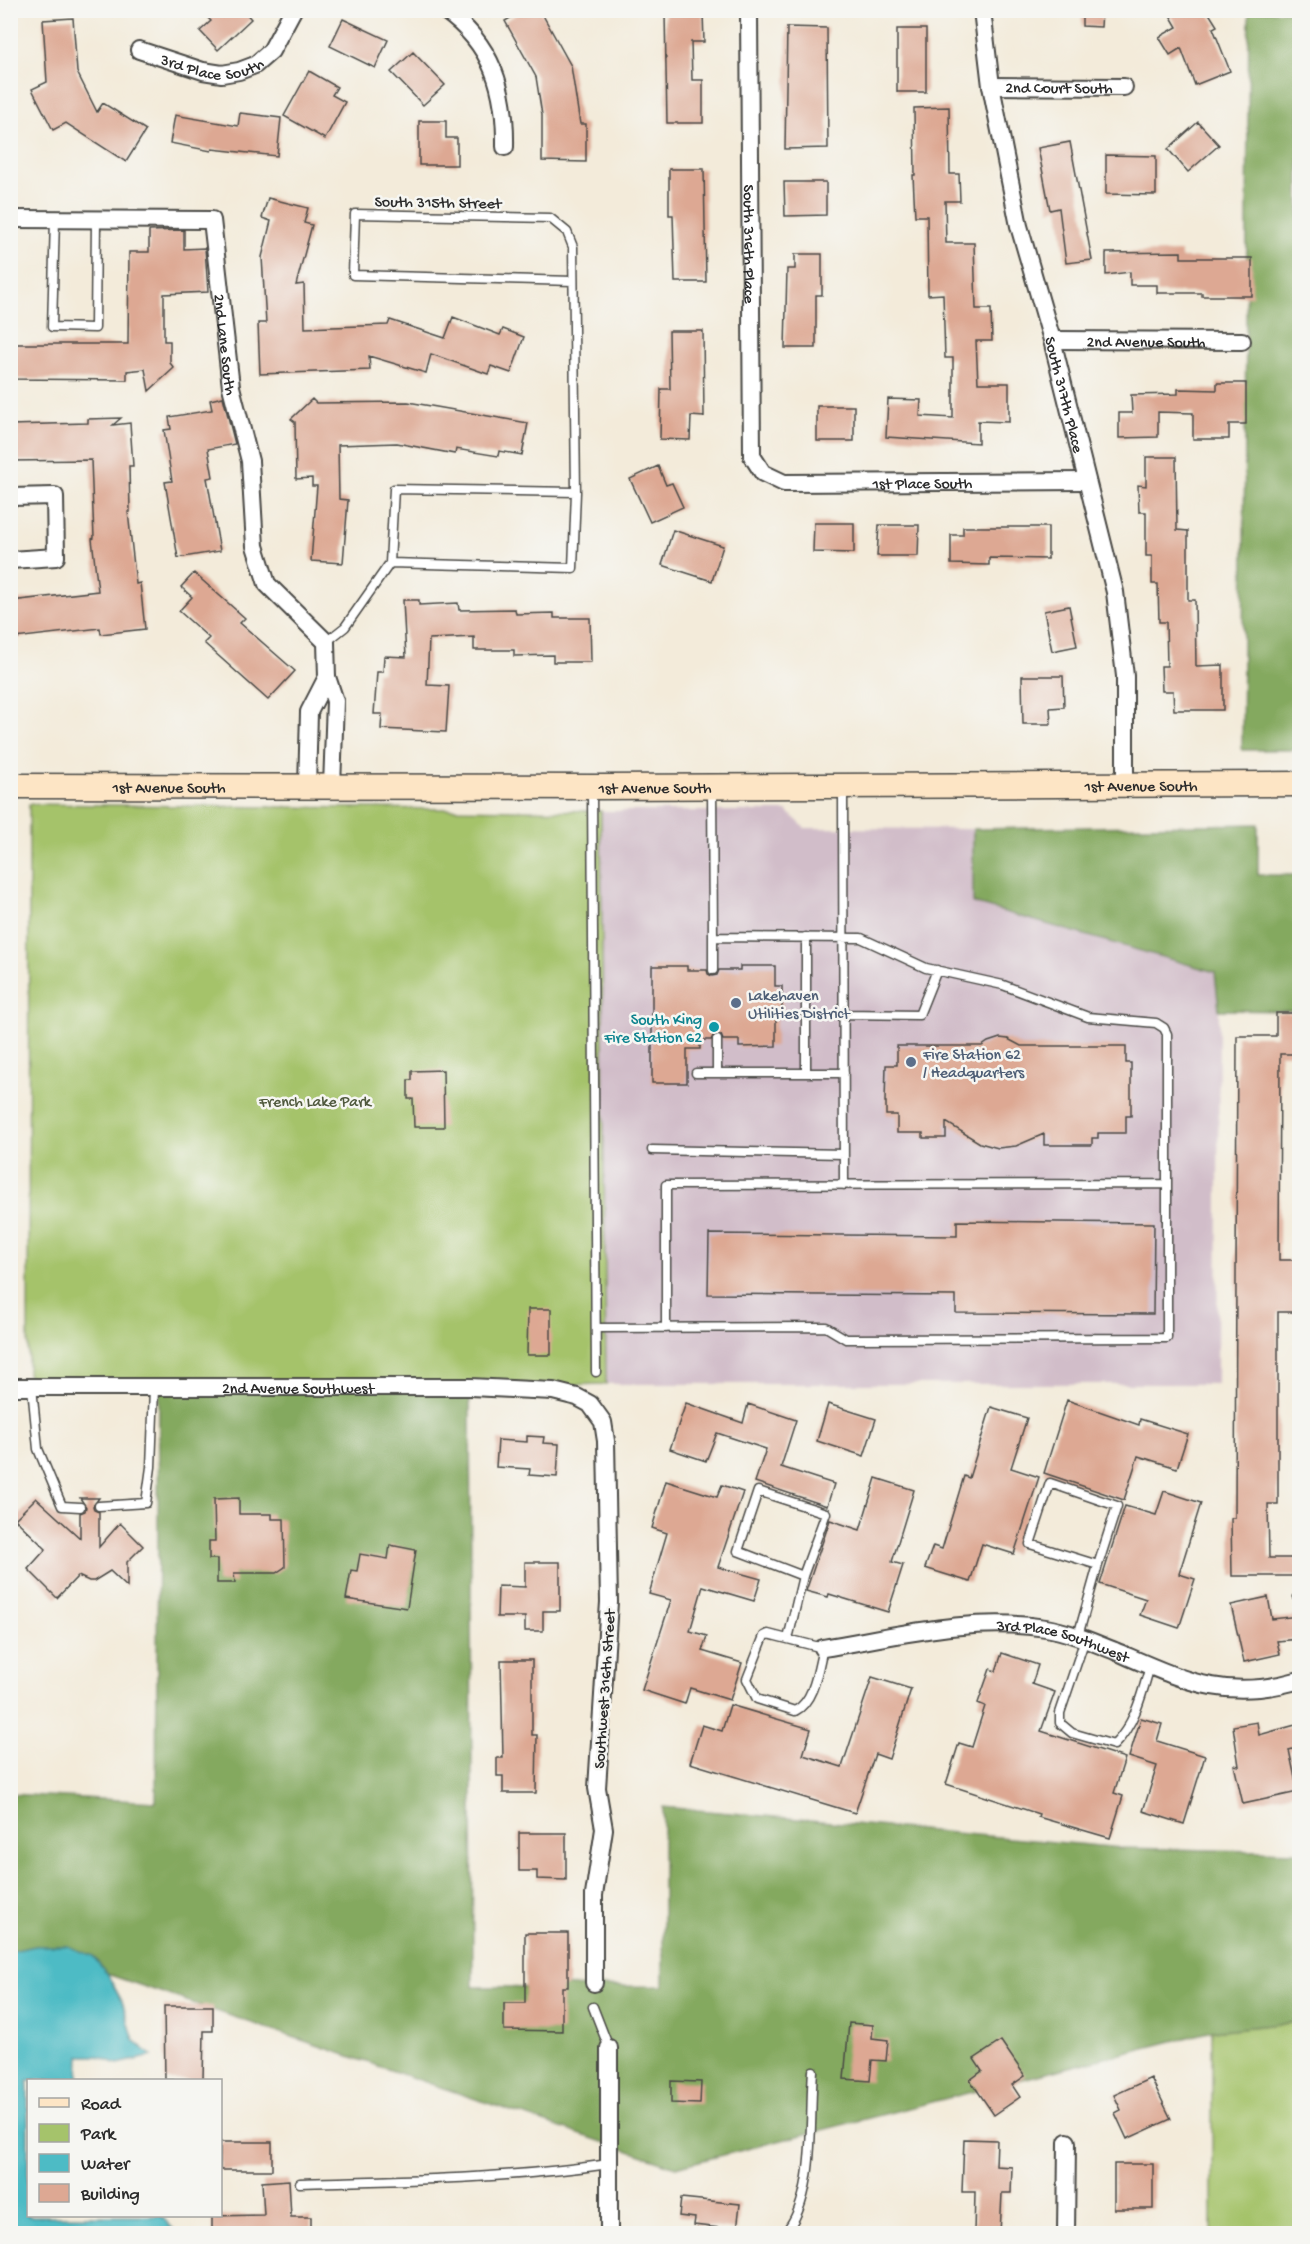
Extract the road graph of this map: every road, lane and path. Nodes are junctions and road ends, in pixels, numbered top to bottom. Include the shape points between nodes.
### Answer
1 (293, 10) edge
2 (444, 10) edge
3 (749, 10) edge
4 (982, 10) edge
5 (139, 50) dead end
6 (991, 86) junction
7 (1124, 87) dead end
8 (505, 147) dead end
9 (10, 219) edge
10 (55, 219) junction
11 (96, 219) junction
12 (573, 281) junction
13 (1052, 340) junction
14 (1242, 341) dead end
15 (763, 473) joint
16 (1086, 481) junction
17 (576, 492) junction
18 (10, 497) edge
19 (10, 560) edge
20 (390, 563) junction
21 (326, 642) junction
22 (327, 677) junction
23 (1125, 784) junction
24 (1299, 784) edge
25 (10, 786) edge
26 (843, 786) junction
27 (307, 787) junction
28 (332, 787) junction
29 (712, 787) junction
30 (591, 788) junction
31 (712, 937) junction
32 (806, 937) junction
33 (844, 937) junction
34 (713, 970) dead end
35 (937, 970) junction
36 (844, 1014) junction
37 (717, 1040) dead end
38 (696, 1073) dead end
39 (717, 1073) junction
40 (806, 1073) junction
41 (844, 1073) junction
42 (652, 1150) dead end
43 (844, 1154) junction
44 (1167, 1184) junction
45 (844, 1185) junction
46 (596, 1328) junction
47 (666, 1328) junction
48 (596, 1372) dead end
49 (10, 1387) edge
50 (32, 1387) junction
51 (154, 1388) junction
52 (585, 1400) joint
53 (99, 1506) dead end
54 (80, 1507) dead end
55 (1098, 1565) junction
56 (803, 1575) junction
57 (1081, 1637) junction
58 (788, 1639) junction
59 (823, 1648) junction
60 (1150, 1666) junction
61 (1299, 1680) edge
62 (594, 1983) dead end
63 (592, 2007) dead end
64 (609, 2048) joint
65 (813, 2071) dead end
66 (1067, 2142) dead end
67 (609, 2164) junction
68 (300, 2183) dead end
69 (609, 2234) edge
70 (784, 2234) edge
71 (1066, 2234) edge

1 - 5 street, 3rd Place South via 271,51 255,65 239,71 203,71
2 - 8 street via 481,47 492,65 503,104
3 - 15 street, South 316th Place via 752,456
4 - 6 street, South 317th Place
6 - 7 street, 2nd Court South
6 - 13 street, South 317th Place via 1019,226
9 - 10 street, 2nd Lane South
10 - 11 street, 2nd Lane South
10 - 11 lane via 52,327 95,328
11 - 21 street, 2nd Lane South via 212,220 231,387 250,461 255,546 267,584
12 - 12 lane, South 315th Street via 573,247 567,232 550,218 355,214 353,275
12 - 17 lane, South 315th Street
13 - 14 street, 2nd Avenue South
13 - 16 street, South 317th Place
15 - 16 street, 1st Place South via 784,483
16 - 23 street, South 317th Place via 1115,592 1125,676
17 - 20 lane via 394,489
17 - 20 lane, South 315th Street via 573,568
18 - 19 street via 55,496 56,544 56,557
20 - 21 lane via 345,627
21 - 22 street
22 - 27 street via 309,712
22 - 28 street via 335,701
23 - 24 main road, 1st Avenue South
23 - 26 main road, 1st Avenue South
25 - 27 main road, 1st Avenue South
26 - 29 main road, 1st Avenue South
26 - 33 lane
27 - 28 main road, 1st Avenue South
28 - 30 main road, 1st Avenue South
29 - 30 main road, 1st Avenue South
29 - 31 lane
30 - 46 lane
31 - 32 lane
31 - 34 lane
32 - 33 lane
32 - 40 lane
33 - 35 lane via 872,941
33 - 36 lane
35 - 36 lane via 920,1015
35 - 44 lane via 1003,985 1088,1017 1156,1023 1164,1028
36 - 41 lane
37 - 39 lane
38 - 39 lane
39 - 40 lane
40 - 41 lane
41 - 43 lane
42 - 43 lane
43 - 45 lane
44 - 45 lane
44 - 47 lane via 1167,1338 846,1339 826,1327
45 - 47 lane via 666,1185
46 - 47 lane
46 - 48 lane
49 - 50 street, 2nd Avenue Southwest
50 - 51 street, 2nd Avenue Southwest
50 - 54 lane via 38,1449 62,1506
51 - 52 street, 2nd Avenue Southwest via 470,1387 571,1394
51 - 53 lane via 146,1503
52 - 62 street, Southwest 316th Street via 603,1422 607,1469 609,1602 597,1788 604,1829 594,1895
55 - 55 lane via 1030,1545 1050,1483 1117,1506
55 - 57 lane
56 - 56 lane via 738,1551 758,1491 826,1513
56 - 58 lane
57 - 59 street, 3rd Place Southwest via 1048,1628 970,1624
57 - 60 street, 3rd Place Southwest
57 - 60 lane via 1060,1713 1060,1724 1072,1733 1114,1745 1138,1707
58 - 59 lane
58 - 59 lane via 764,1636 747,1679 757,1699 795,1711 809,1697
60 - 61 street, 3rd Place Southwest via 1215,1688 1247,1689
63 - 64 lane
64 - 67 street
65 - 70 lane via 807,2177 792,2225
66 - 71 street
67 - 68 lane via 562,2171
67 - 69 street

